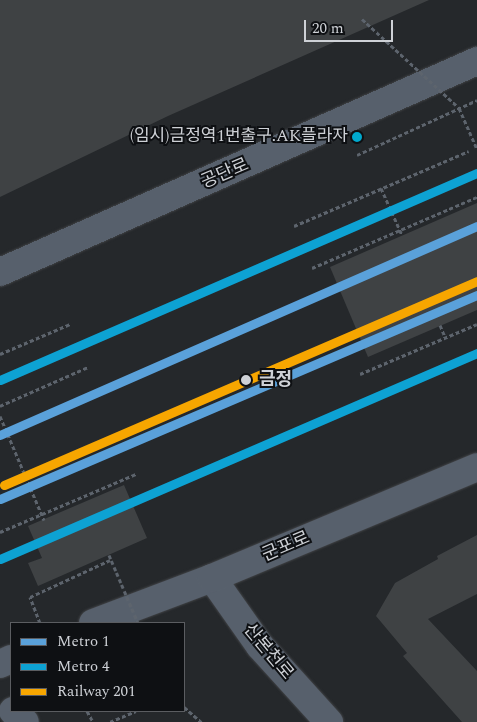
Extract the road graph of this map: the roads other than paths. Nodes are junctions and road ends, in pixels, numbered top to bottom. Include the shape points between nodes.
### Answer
1 (477, 61) edge
2 (0, 272) edge
3 (477, 467) edge
4 (212, 578) junction
5 (96, 622) edge
6 (0, 698) edge
7 (10, 708) edge
8 (14, 712) edge
9 (25, 722) edge
10 (329, 722) edge

1 - 2 street, 공단로
3 - 4 street, 군포로
4 - 5 street, 군포로
4 - 10 street, 산본천로 via 260,646
6 - 7 street
8 - 9 street

